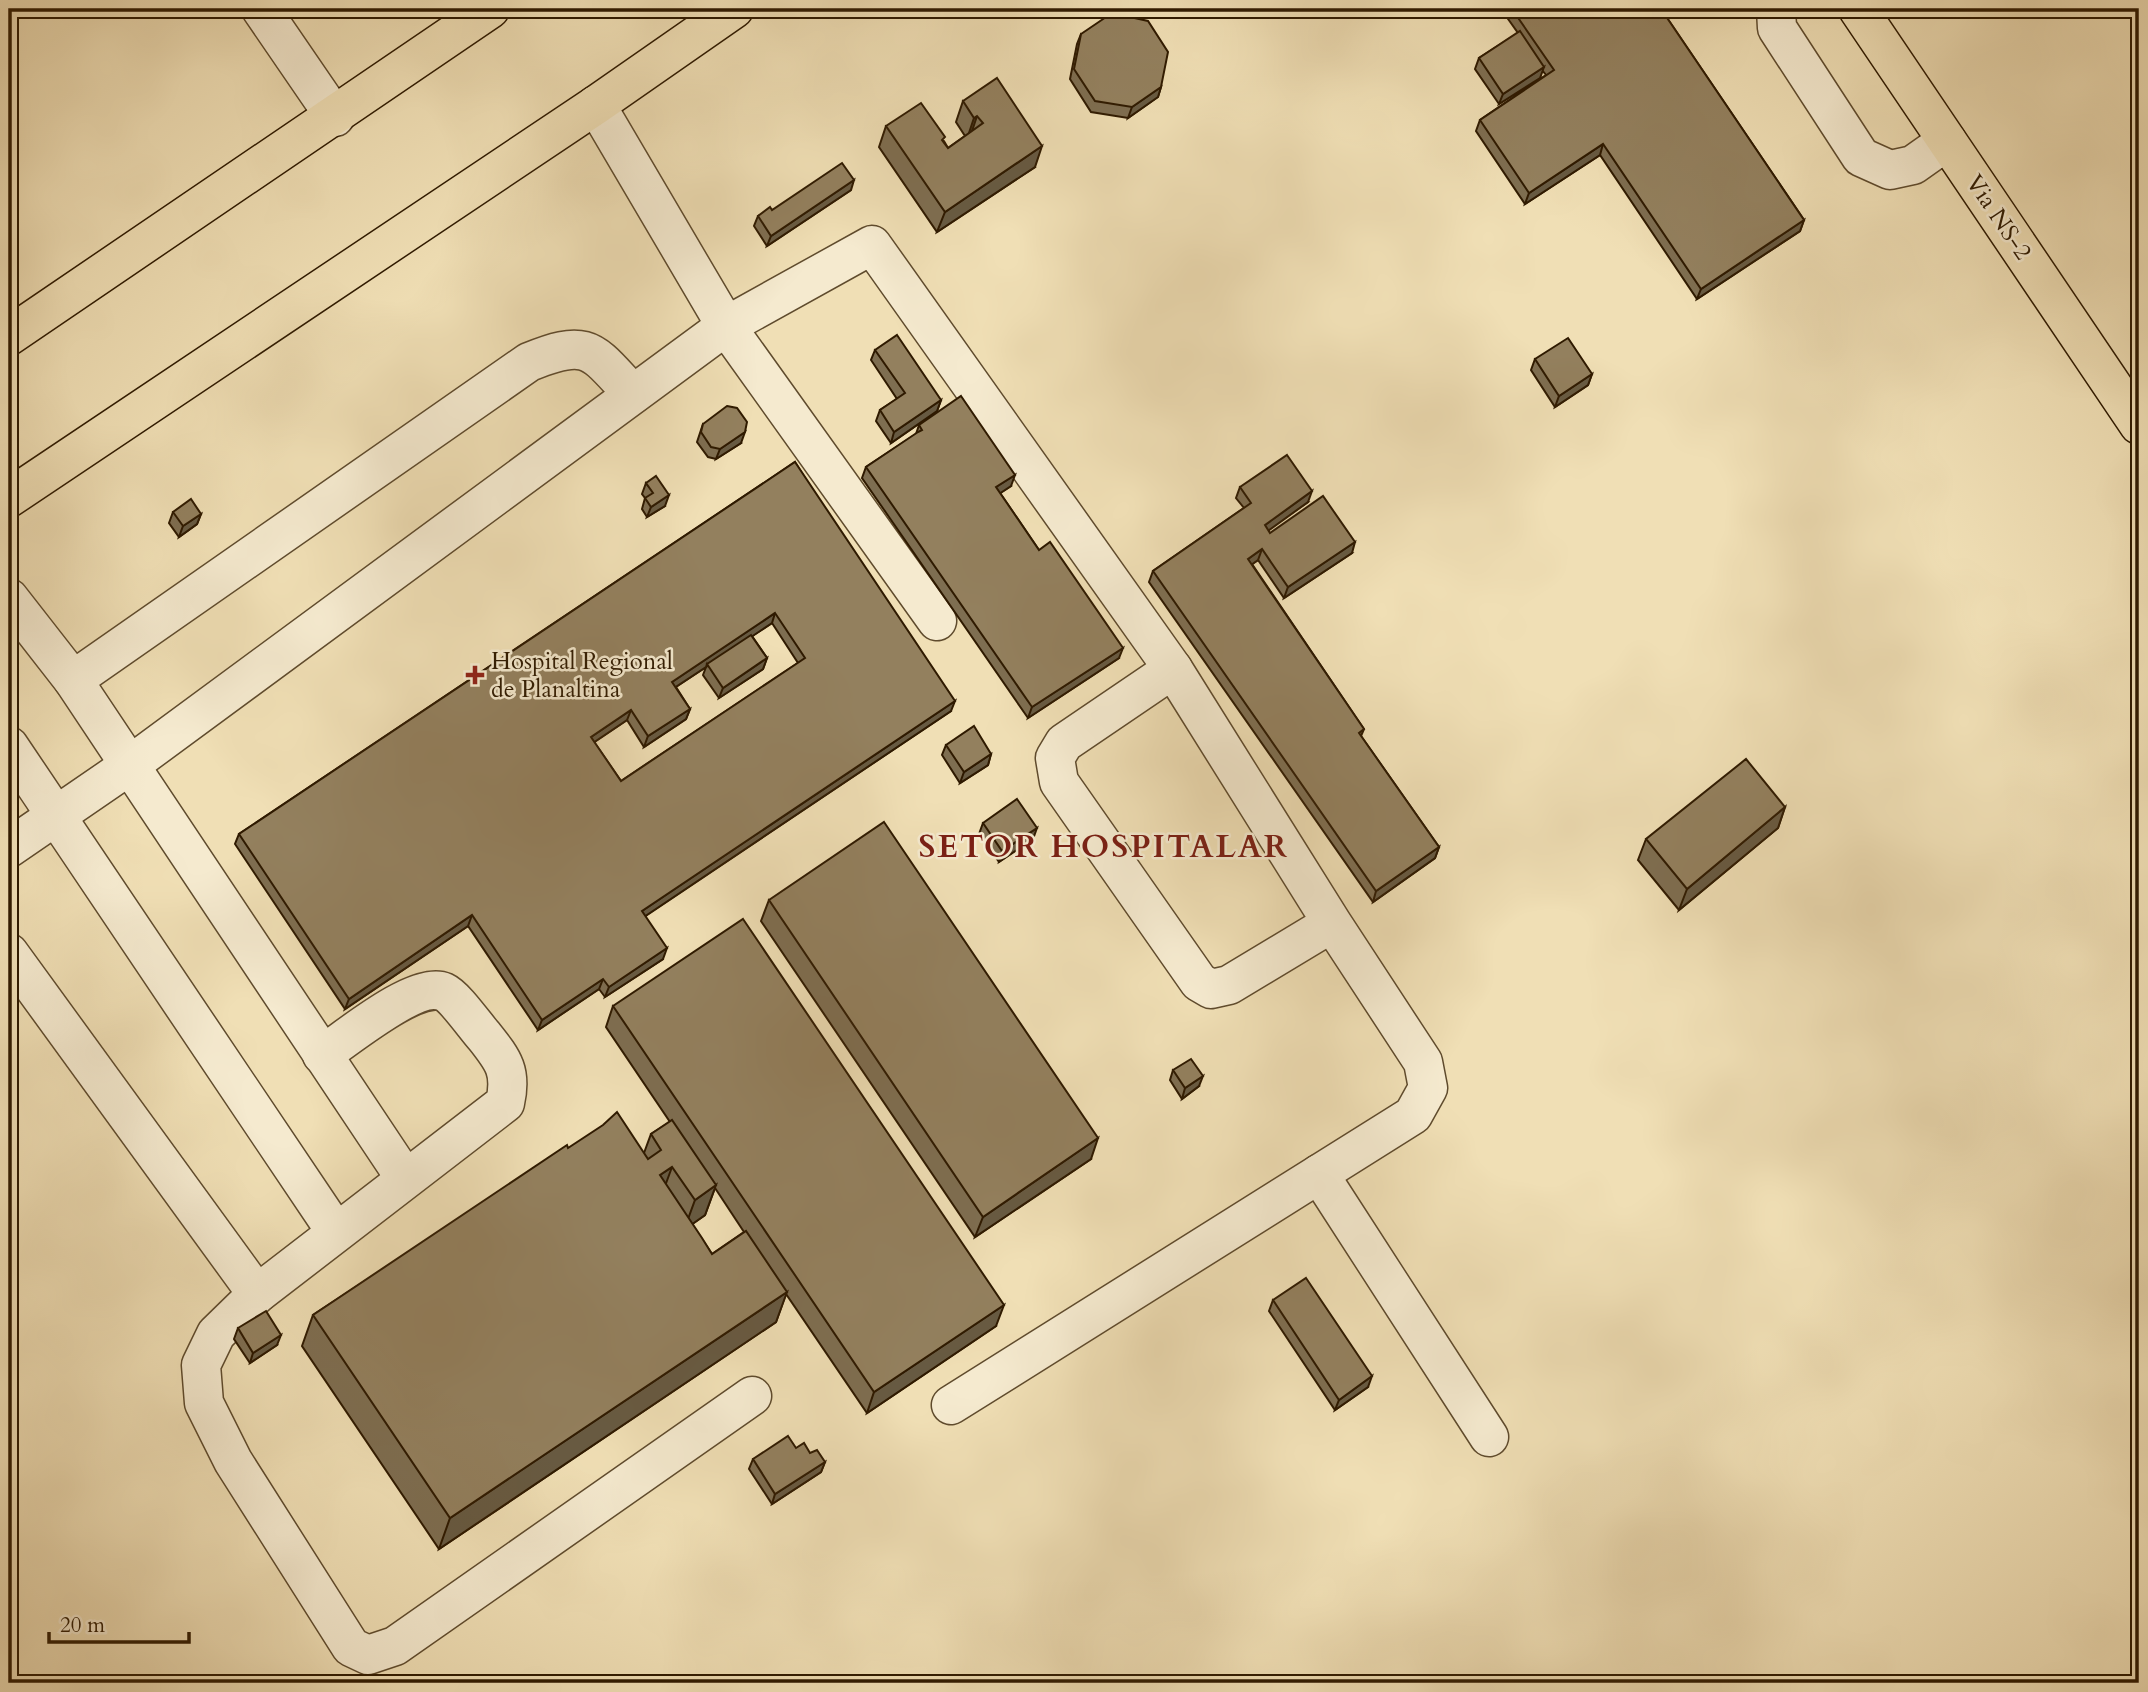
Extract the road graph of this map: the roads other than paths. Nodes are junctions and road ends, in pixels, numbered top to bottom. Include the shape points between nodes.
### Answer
1 (261, 9) edge
2 (734, 9) edge
3 (1776, 9) edge
4 (1858, 9) edge
5 (487, 10) edge
6 (596, 106) junction
7 (335, 117) junction
8 (1948, 141) junction
9 (726, 326) junction
10 (9, 336) edge
11 (634, 394) junction
12 (2139, 425) edge
13 (9, 498) edge
14 (9, 598) edge
15 (937, 621) dead end
16 (1173, 669) junction
17 (73, 680) junction
18 (9, 746) edge
19 (130, 765) junction
20 (56, 814) junction
21 (9, 848) edge
22 (1332, 923) junction
23 (9, 953) edge
24 (322, 1055) junction
25 (1318, 1174) junction
26 (405, 1178) junction
27 (336, 1232) junction
28 (257, 1294) junction
29 (752, 1396) dead end
30 (951, 1405) dead end
31 (1489, 1437) dead end

1 - 7 street
2 - 6 main road
3 - 8 street via 1777,28 1861,157 1890,170 1913,165
4 - 8 main road, Via NS-2
5 - 7 main road
6 - 9 street
6 - 13 main road
7 - 10 main road
8 - 12 main road, Via NS-2
9 - 11 street
9 - 15 street
9 - 16 street via 872,245
11 - 17 street via 594,353 564,348 529,362
11 - 19 street
14 - 17 street
16 - 22 street
16 - 22 street via 1064,743 1055,758 1059,782 1199,982 1211,989 1230,985
17 - 19 street
18 - 20 street
19 - 20 street
19 - 24 street
20 - 21 street
20 - 27 street
22 - 25 street via 1423,1062 1428,1088 1413,1115
23 - 28 street
24 - 26 street
24 - 26 street via 405,999 430,989 446,993 498,1054 510,1080 505,1103
25 - 30 street
25 - 31 street
26 - 27 street
27 - 28 street
28 - 29 street via 216,1334 201,1365 204,1403 233,1461 351,1647 368,1655 395,1646

